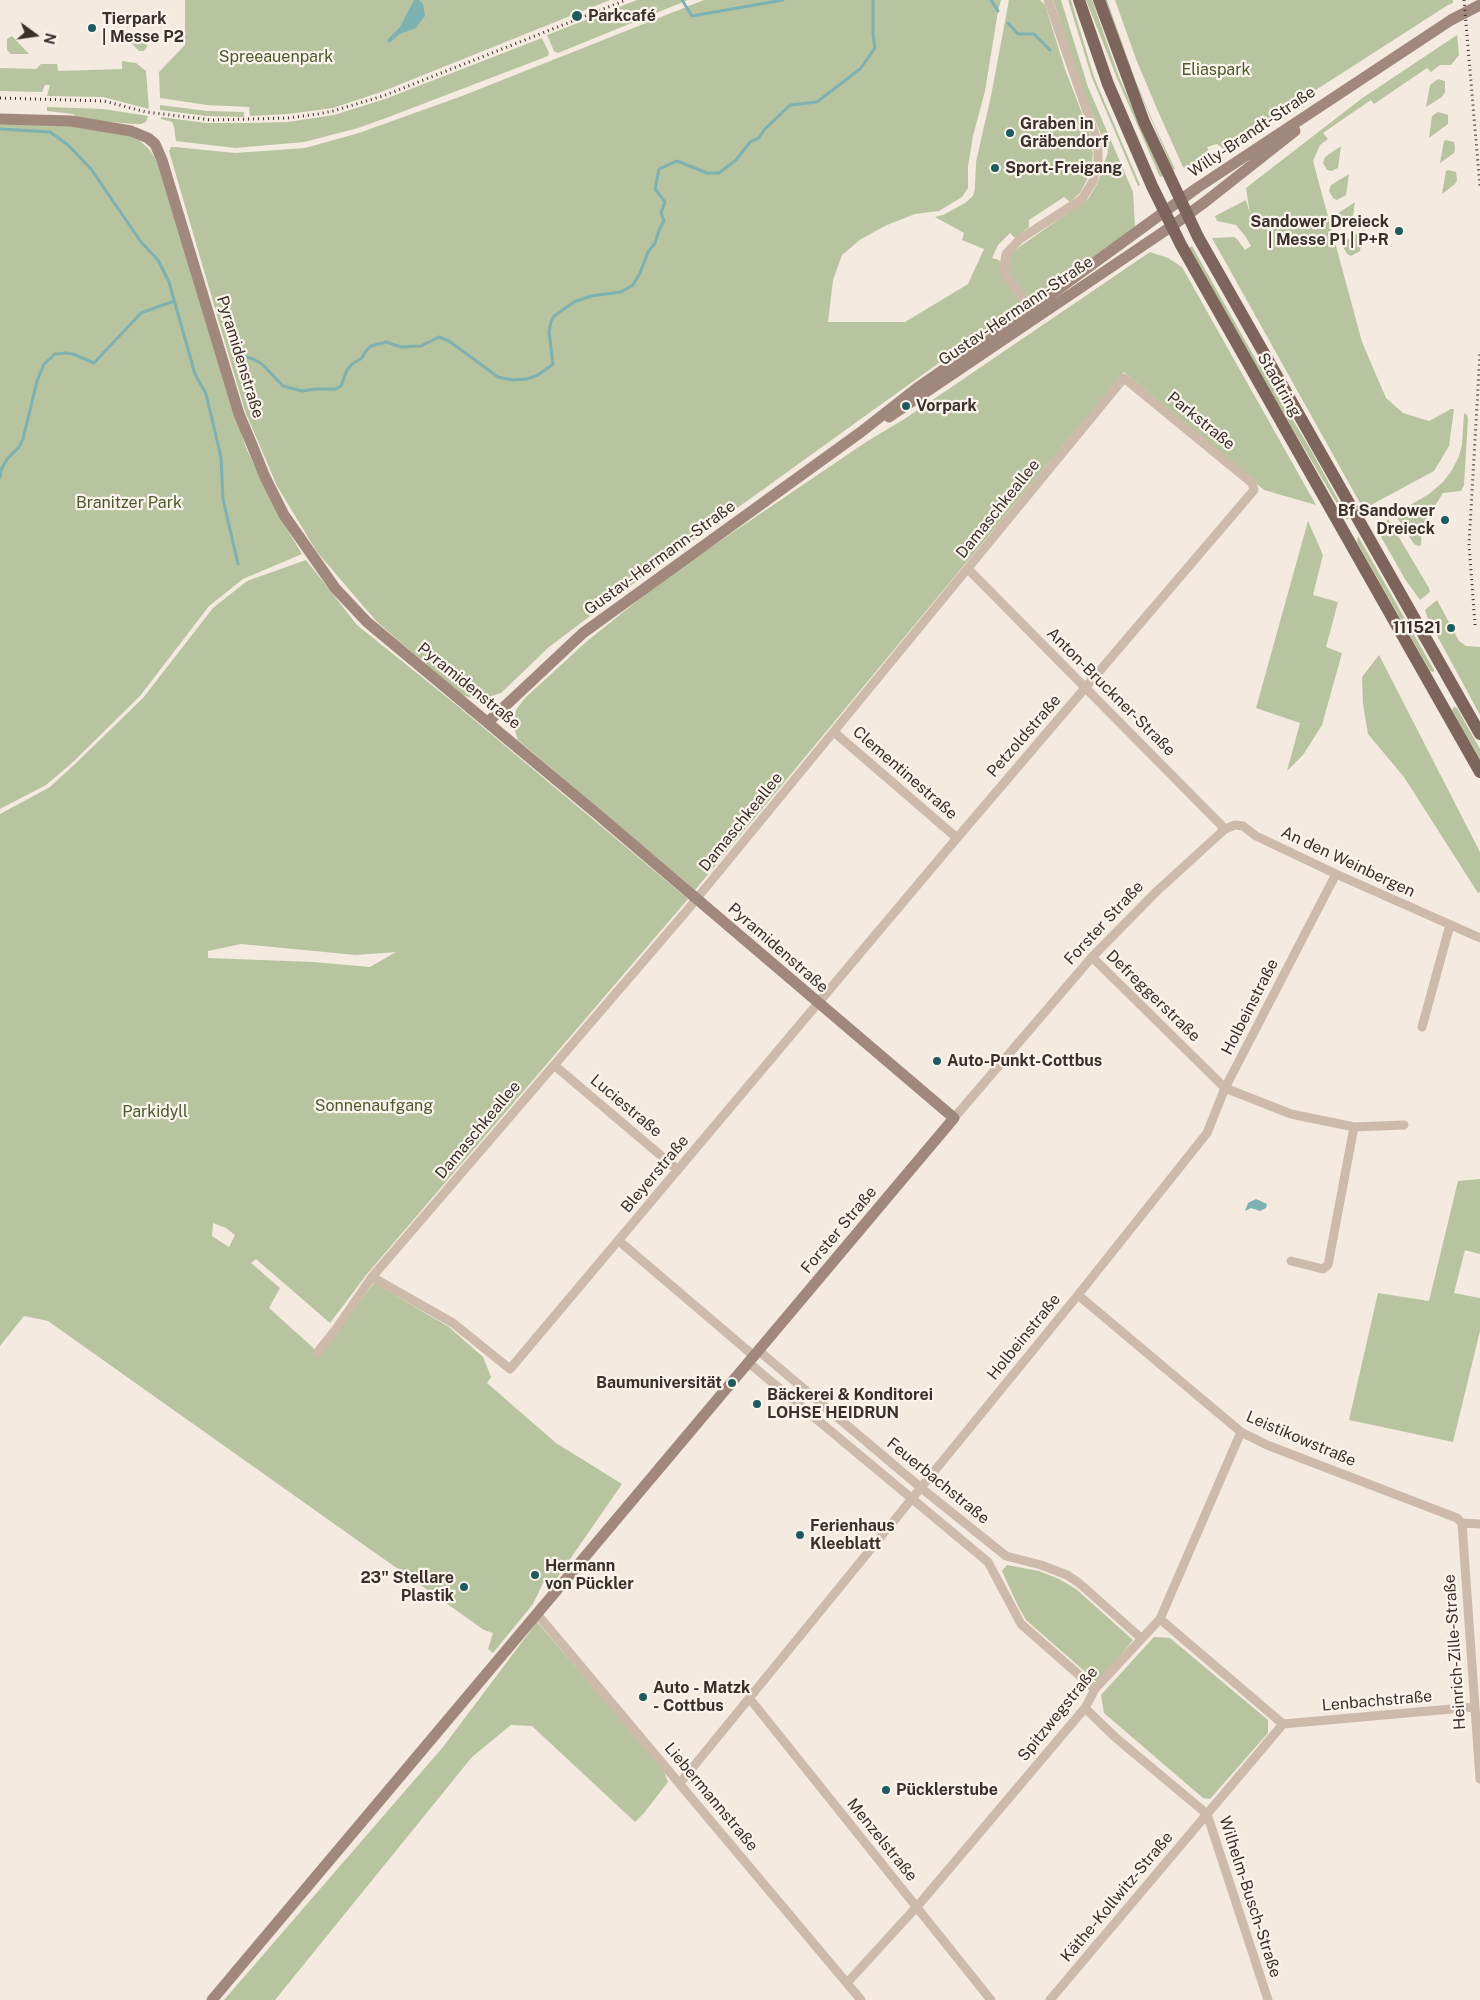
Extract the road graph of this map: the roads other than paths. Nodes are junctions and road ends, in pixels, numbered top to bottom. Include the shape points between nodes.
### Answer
1 (1048, 0) edge
2 (1078, 0) edge
3 (1099, 0) edge
4 (1480, 5) edge
5 (1358, 81) junction
6 (0, 119) edge
7 (1181, 200) junction
8 (1165, 212) junction
9 (1188, 214) junction
10 (1172, 226) junction
11 (1034, 313) junction
12 (1124, 378) joint
13 (1254, 490) joint
14 (968, 569) junction
15 (1086, 687) junction
16 (488, 722) junction
17 (834, 732) junction
18 (1480, 734) edge
19 (1480, 772) edge
20 (1226, 828) junction
21 (957, 838) junction
22 (1336, 874) junction
23 (696, 900) junction
24 (1450, 925) junction
25 (1480, 938) edge
26 (1092, 958) junction
27 (818, 1004) junction
28 (1422, 1027) dead end
29 (554, 1064) junction
30 (1225, 1088) junction
31 (954, 1118) junction
32 (1404, 1125) dead end
33 (1354, 1127) junction
34 (678, 1170) junction
35 (619, 1241) junction
36 (1292, 1261) dead end
37 (372, 1277) junction
38 (1078, 1295) junction
39 (317, 1353) dead end
40 (754, 1356) junction
41 (1241, 1432) junction
42 (920, 1487) junction
43 (911, 1498) junction
44 (1462, 1523) junction
45 (1480, 1524) edge
46 (536, 1614) junction
47 (1160, 1619) junction
48 (1141, 1638) junction
49 (1095, 1690) junction
50 (750, 1699) junction
51 (1474, 1707) junction
52 (1085, 1708) junction
53 (1283, 1724) junction
54 (1480, 1779) edge
55 (680, 1783) junction
56 (1207, 1814) junction
57 (916, 1907) junction
58 (847, 1983) junction
59 (212, 2000) edge
60 (861, 2000) edge
61 (992, 2000) edge
62 (1050, 2000) edge
63 (1268, 2000) edge

1 - 11 street via 1098,143 1098,160 1093,180 1082,199 1020,238 1006,254 1004,267 1007,276
2 - 8 main road, Stadtring via 1108,84
3 - 7 main road, Stadtring via 1138,107
4 - 5 main road, Willy-Brandt-Straße via 1451,20
5 - 7 main road, Willy-Brandt-Straße
5 - 9 main road, Willy-Brandt-Straße
6 - 16 main road, Pyramidenstraße via 79,123 131,131 155,144 239,414 284,515 335,588 367,622
7 - 8 main road, Willy-Brandt-Straße
7 - 9 main road, Stadtring
8 - 10 main road, Stadtring
8 - 11 main road, Gustav-Hermann-Straße
9 - 10 main road, Gustav-Hermann-Straße
9 - 18 main road, Stadtring via 1198,237
10 - 11 main road, Gustav-Hermann-Straße
10 - 19 main road, Stadtring
11 - 16 main road, Gustav-Hermann-Straße via 912,402 861,432 583,633
12 - 13 street, Parkstraße via 1252,483
12 - 14 street, Damaschkeallee
13 - 15 street, Petzoldstraße
14 - 15 street, Anton-Bruckner-Straße
14 - 17 street, Damaschkeallee
15 - 20 street, Anton-Bruckner-Straße
15 - 21 street, Petzoldstraße
16 - 23 main road, Pyramidenstraße
17 - 21 street, Clementinestraße
17 - 23 street, Damaschkeallee
20 - 22 street, An den Weinbergen via 1243,826 1256,836
20 - 26 street, Forster Straße via 1156,892
21 - 27 street, Petzoldstraße
22 - 24 street, An den Weinbergen
22 - 30 street, Holbeinstraße
23 - 27 main road, Pyramidenstraße
23 - 29 street, Damaschkeallee
24 - 25 street, An den Weinbergen
24 - 28 street
26 - 30 street, Defreggerstraße
26 - 31 street, Forster Straße
27 - 31 main road, Pyramidenstraße
27 - 34 street, Bleyerstraße
29 - 34 street, Luciestraße
29 - 37 street, Damaschkeallee
30 - 33 street, Defreggerstraße via 1291,1114
30 - 38 street, Holbeinstraße via 1207,1133
31 - 40 main road, Forster Straße
32 - 33 street, Defreggerstraße
33 - 36 street via 1328,1265 1323,1269
34 - 35 street, Bleyerstraße
35 - 37 street, Bleyerstraße via 510,1369 453,1323
35 - 40 street, Feuerbachstraße
37 - 39 street, Damaschkeallee
38 - 41 street, Leistikowstraße
38 - 42 street, Holbeinstraße
40 - 42 street, Feuerbachstraße
40 - 43 street, Feuerbachstraße
40 - 46 main road, Forster Straße
41 - 44 street, Leistikowstraße via 1457,1518
41 - 47 street, Spitzwegstraße
42 - 43 street, Holbeinstraße
42 - 48 street, Feuerbachstraße via 1006,1556 1041,1565 1079,1583
43 - 49 street, Feuerbachstraße via 988,1562 1021,1624
43 - 50 street, Holbeinstraße
44 - 45 street
44 - 51 street, Heinrich-Zille-Straße
46 - 55 street, Liebermannstraße
46 - 59 main road, Forster Straße
47 - 48 street, Spitzwegstraße
47 - 53 street
48 - 49 street, Spitzwegstraße
49 - 52 street, Spitzwegstraße
50 - 55 street, Holbeinstraße
50 - 57 street, Menzelstraße
51 - 53 street, Lenbachstraße
51 - 54 street, Heinrich-Zille-Straße
52 - 56 street, Wilhelm-Busch-Straße
52 - 57 street, Spitzwegstraße
53 - 56 street
55 - 58 street, Liebermannstraße
56 - 62 street, Käthe-Kollwitz-Straße
56 - 63 street, Wilhelm-Busch-Straße
57 - 58 street, Spitzwegstraße
57 - 61 street, Menzelstraße
58 - 60 street, Liebermannstraße

